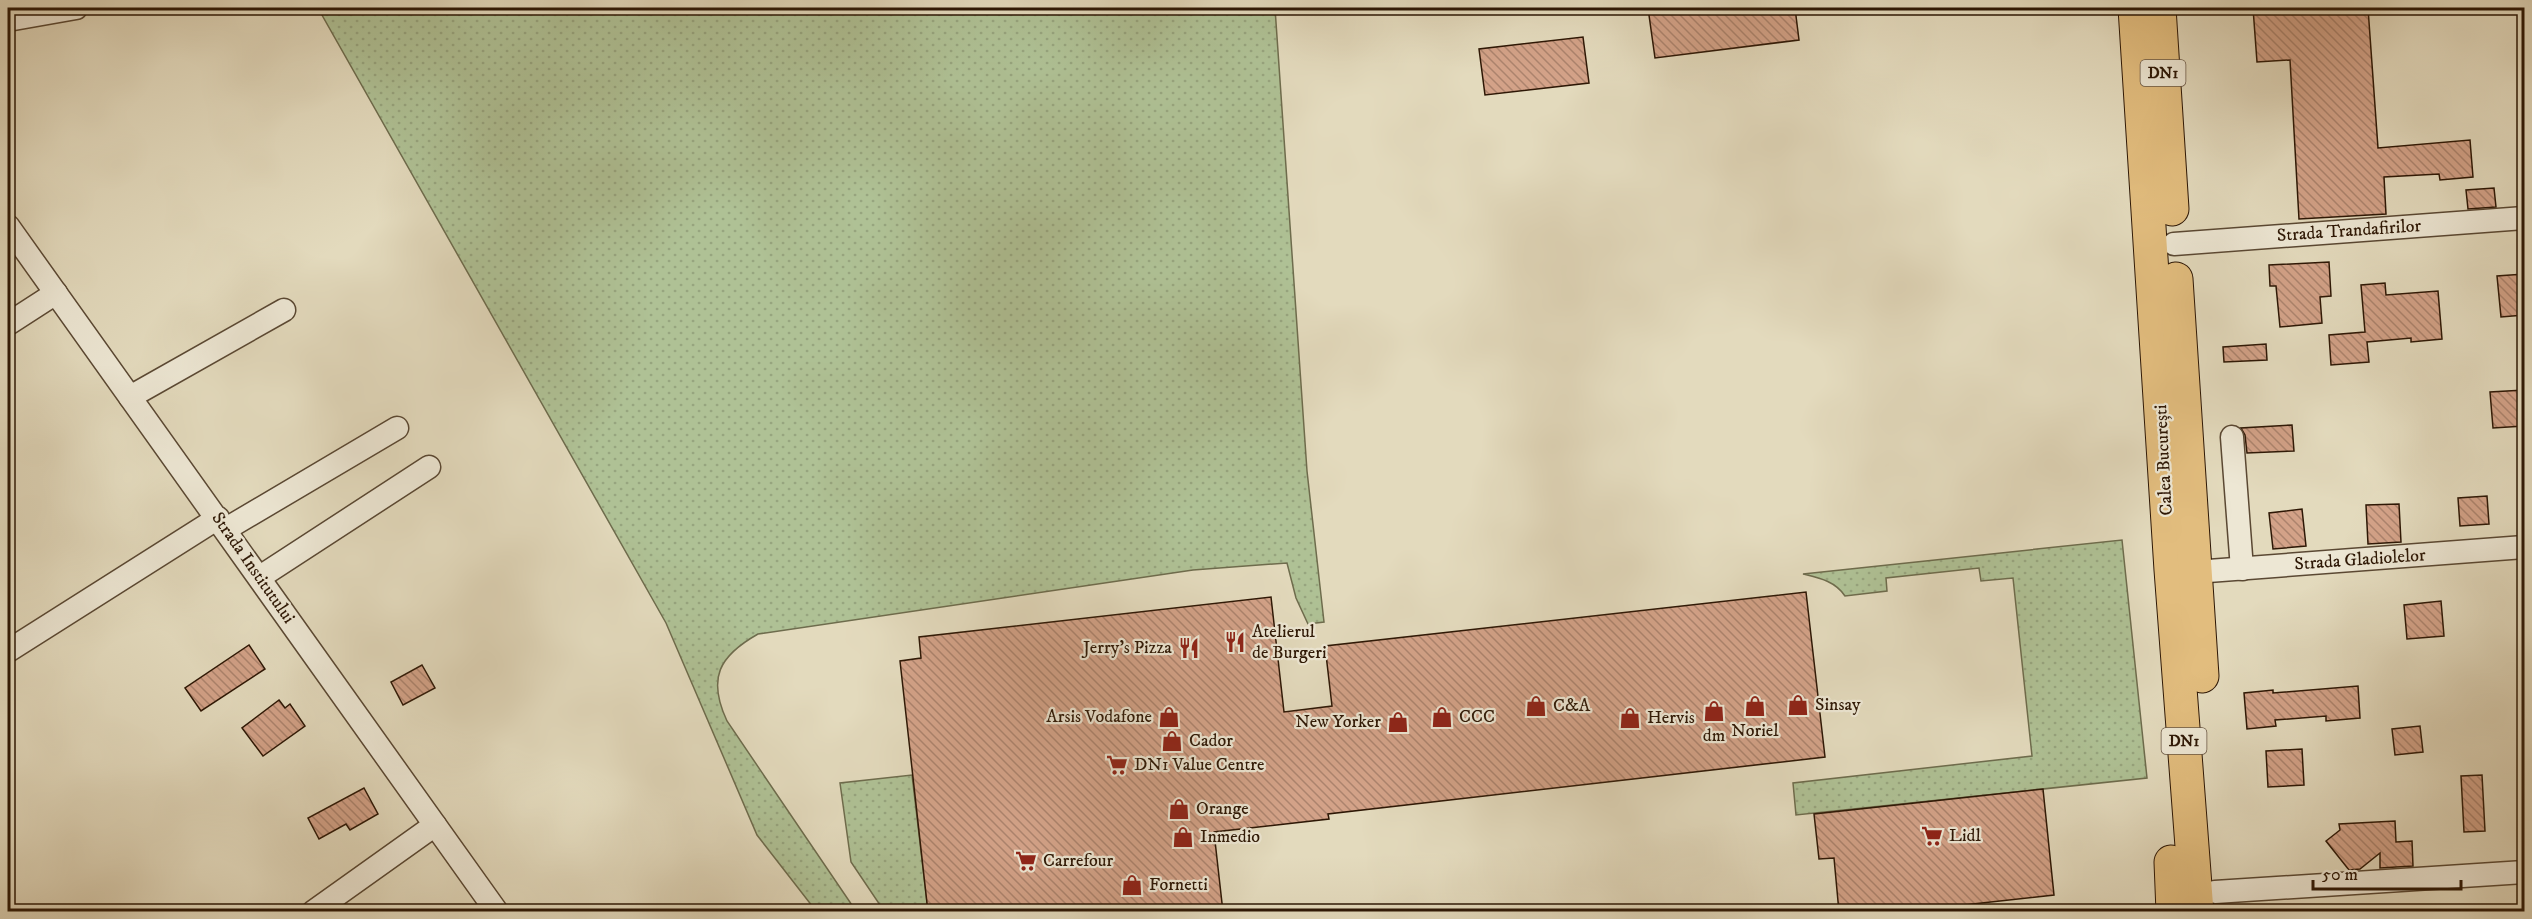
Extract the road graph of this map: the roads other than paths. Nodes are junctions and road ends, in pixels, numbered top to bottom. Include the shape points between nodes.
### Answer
1 (76, 8) edge
2 (2135, 8) edge
3 (2159, 8) edge
4 (8, 20) edge
5 (2524, 218) edge
6 (8, 226) edge
7 (2174, 244) junction
8 (56, 293) junction
9 (284, 310) dead end
10 (8, 324) edge
11 (130, 397) junction
12 (397, 428) dead end
13 (2232, 437) dead end
14 (429, 467) dead end
15 (222, 524) junction
16 (2524, 547) edge
17 (2242, 569) junction
18 (2183, 571) junction
19 (260, 578) junction
20 (8, 651) edge
21 (435, 825) junction
22 (2524, 872) edge
23 (2210, 905) edge
24 (313, 912) edge
25 (497, 912) edge
26 (2173, 912) edge

1 - 4 street
2 - 18 highway, Calea București / DN1
3 - 7 highway, Calea București / DN1
5 - 7 street, Strada Trandafirilor
6 - 8 street, Strada Institutului
7 - 18 highway, Calea București / DN1
8 - 10 street
8 - 11 street, Strada Institutului
9 - 11 street
11 - 15 street, Strada Institutului
12 - 15 street
13 - 17 street
14 - 19 street
15 - 19 street, Strada Institutului
15 - 20 street
16 - 17 street, Strada Gladiolelor
17 - 18 street, Strada Gladiolelor
18 - 23 highway, Calea București / DN1
18 - 26 highway via 2166,591 2163,626
19 - 21 street, Strada Institutului
21 - 24 street
21 - 25 street, Strada Institutului
22 - 23 street

